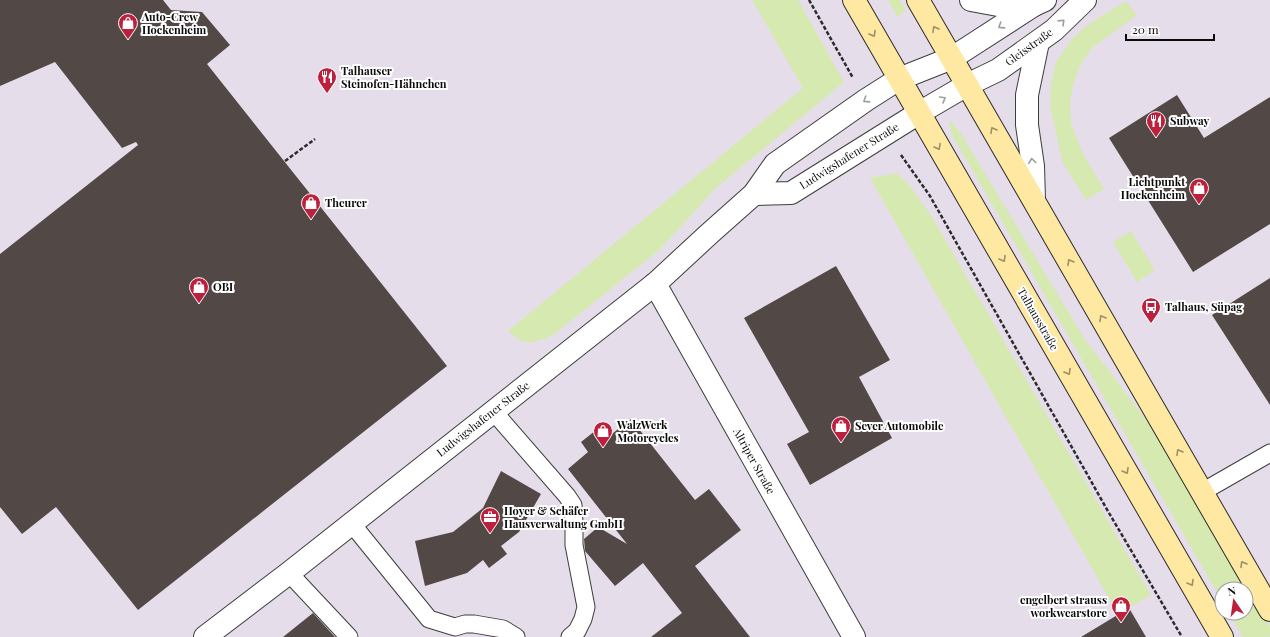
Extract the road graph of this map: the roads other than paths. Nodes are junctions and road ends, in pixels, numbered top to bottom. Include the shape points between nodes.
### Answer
1 (854, 0) edge
2 (918, 0) edge
3 (971, 0) edge
4 (1085, 0) edge
5 (1040, 2) edge
6 (1038, 42) junction
7 (952, 58) junction
8 (899, 79) junction
9 (967, 85) junction
10 (919, 113) junction
11 (754, 194) junction
12 (1034, 200) junction
13 (655, 284) junction
14 (493, 411) junction
15 (1270, 453) edge
16 (1202, 492) junction
17 (352, 524) junction
18 (289, 573) junction
19 (1270, 610) edge
20 (205, 637) edge
21 (349, 637) edge
22 (516, 637) edge
23 (570, 637) edge
24 (854, 637) edge
25 (1222, 637) edge

1 -> 8 main road, Talhausstraße
7 -> 2 main road
3 - 5 street via 998,5
6 -> 4 street, Gleisstraße
5 -> 7 street
6 - 9 street, Gleisstraße via 998,70
12 -> 6 street via 1027,96
7 - 8 street, Ludwigshafener Straße
7 - 9 main road
8 - 10 main road, Talhausstraße
8 -> 11 street, Ludwigshafener Straße via 775,164
10 -> 9 street, Gleisstraße
12 -> 9 main road
10 - 11 street, Ludwigshafener Straße via 791,193
10 -> 25 main road, Talhausstraße
11 - 13 street, Ludwigshafener Straße
16 -> 12 main road
13 - 14 street, Ludwigshafener Straße
13 - 24 street, Altriper Straße
14 - 17 street, Ludwigshafener Straße
14 - 23 lane via 572,505 574,545 586,607 577,631
15 - 16 lane
19 -> 16 main road
17 - 18 street, Ludwigshafener Straße
17 - 22 lane via 429,619 455,627 474,624 503,629
18 - 20 street, Ludwigshafener Straße
18 - 21 lane

